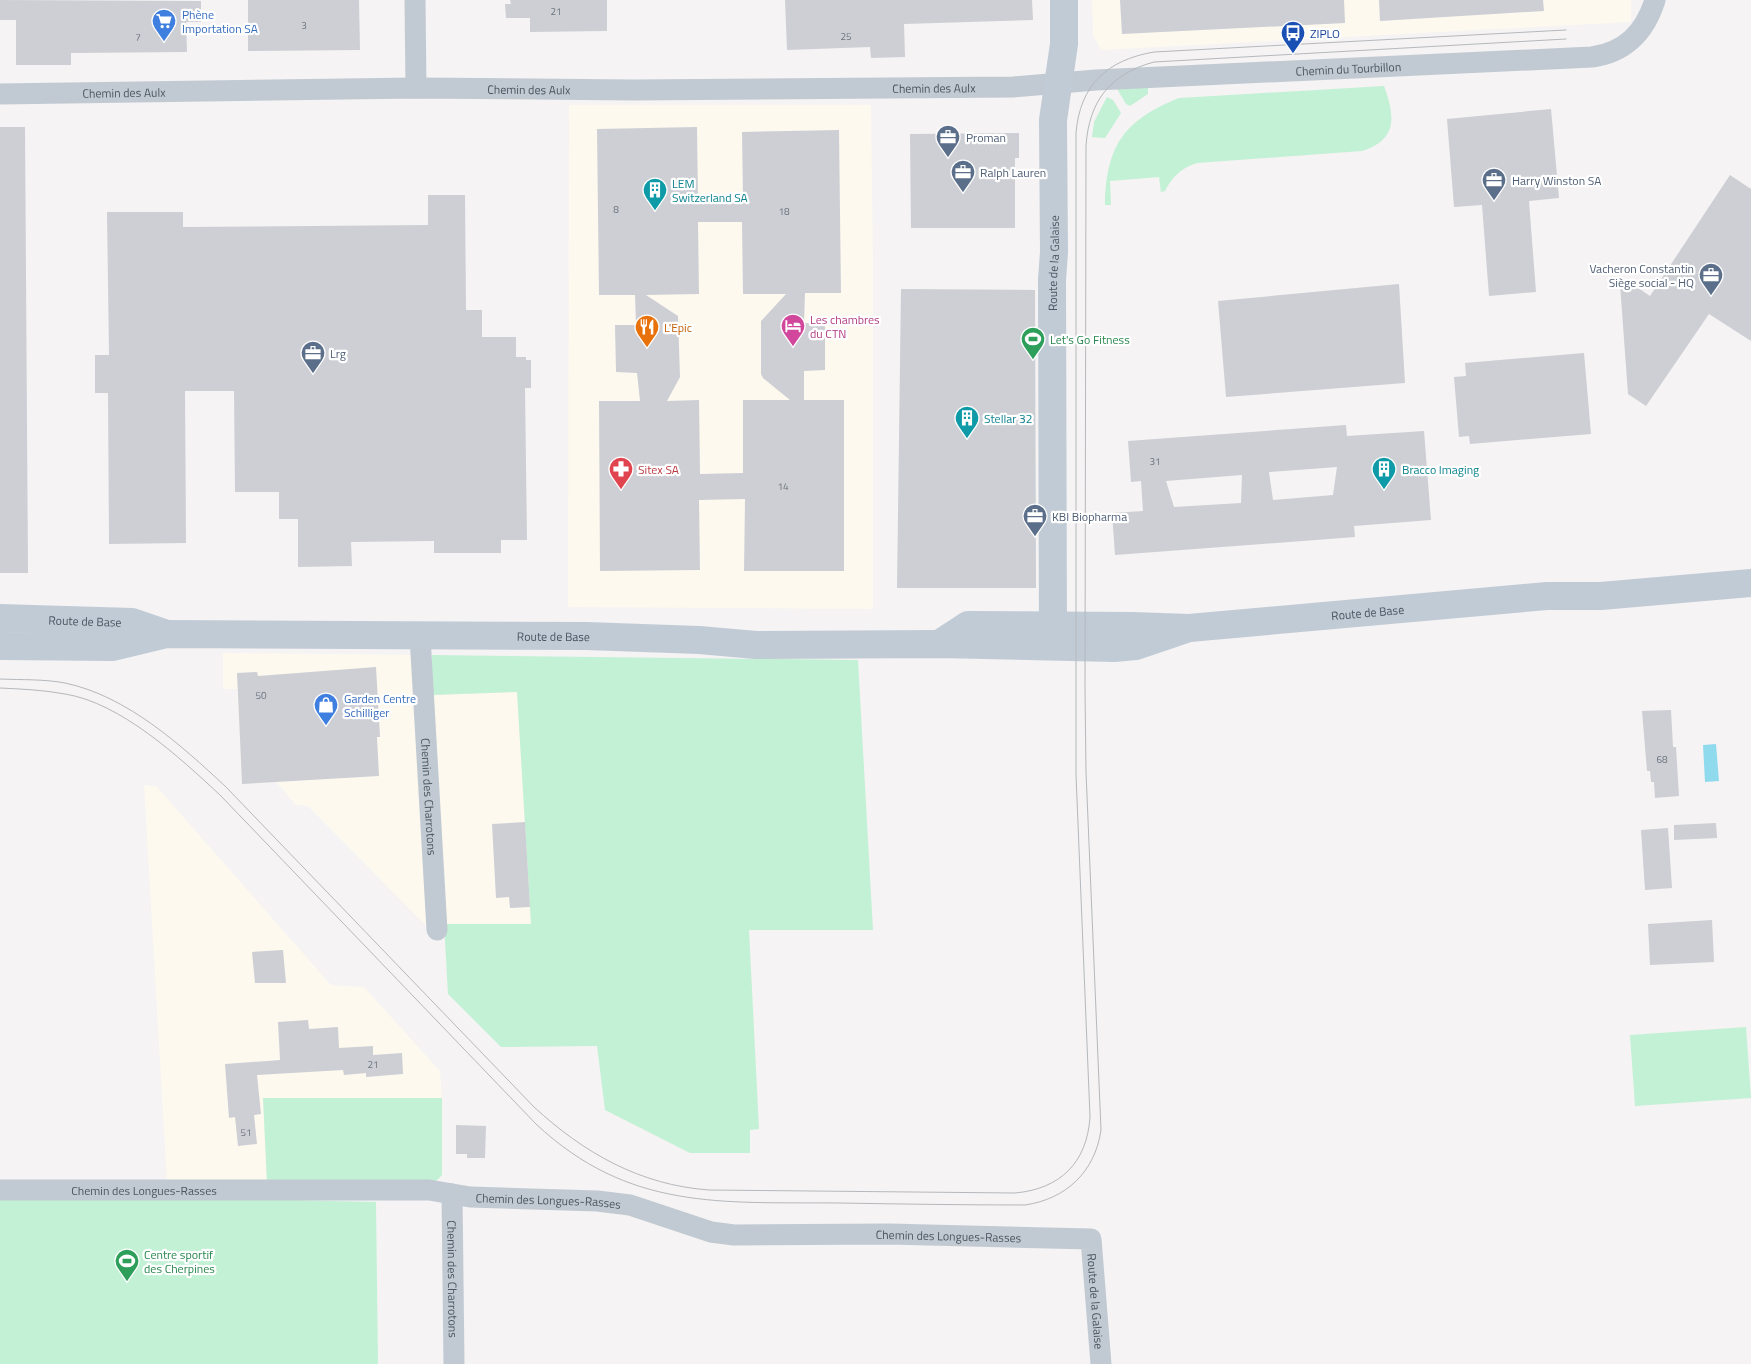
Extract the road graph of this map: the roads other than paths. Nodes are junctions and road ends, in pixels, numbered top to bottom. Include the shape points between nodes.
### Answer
1 (415, 0) edge
2 (1064, 0) edge
3 (1655, 0) edge
4 (1058, 83) junction
5 (416, 88) junction
6 (0, 94) edge
7 (1751, 565) edge
8 (1751, 583) edge
9 (1547, 596) junction
10 (0, 618) edge
11 (167, 634) junction
12 (420, 636) junction
13 (1054, 636) junction
14 (0, 646) edge
15 (437, 930) dead end
16 (0, 1190) edge
17 (452, 1194) junction
18 (1091, 1238) joint
19 (454, 1364) edge
20 (1101, 1364) edge

1 - 5 street
2 - 4 street, Route de la Galaise via 1064,44
3 - 4 street, Chemin du Tourbillon via 1650,15 1634,39 1613,53 1592,56
4 - 5 street, Chemin des Aulx via 1025,87 900,89
4 - 13 street, Route de la Galaise via 1053,120
5 - 6 street, Chemin des Aulx
7 - 9 street, Route de Base via 1602,579
8 - 9 street, Route de Base via 1601,596
9 - 13 street, Route de Base via 1189,628
10 - 11 street, Route de Base via 132,622
11 - 12 street, Route de Base
11 - 14 street, Route de Base via 113,647
12 - 13 street, Route de Base via 614,637 756,645 939,644 968,625
12 - 15 street, Chemin des Charrotons
16 - 17 street, Chemin des Longues-Rasses via 428,1190
17 - 18 street, Chemin des Longues-Rasses via 630,1205 711,1232 734,1234
17 - 19 street, Chemin des Charrotons
18 - 20 street, Route de la Galaise

